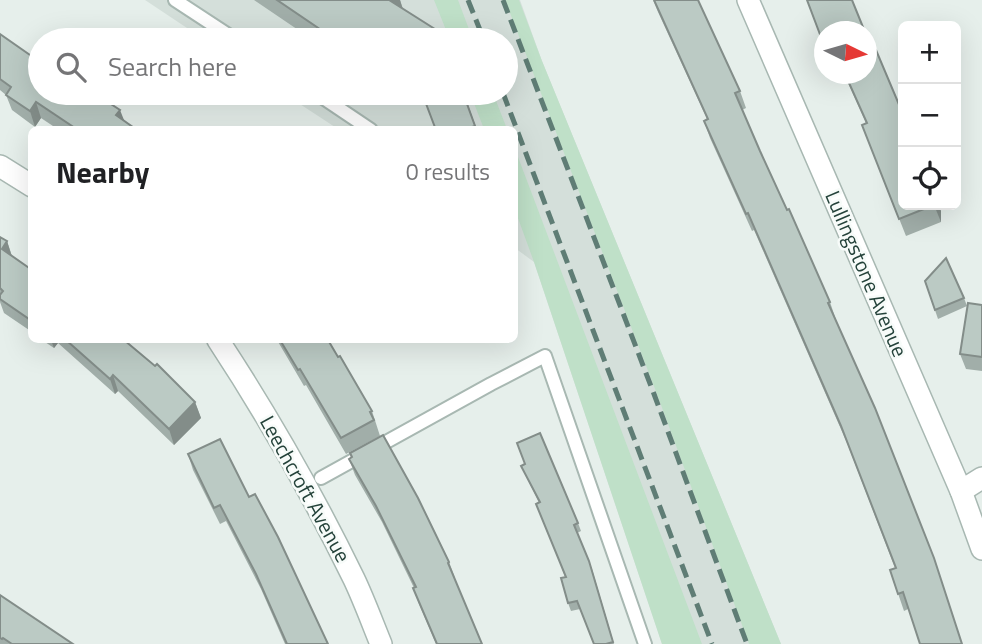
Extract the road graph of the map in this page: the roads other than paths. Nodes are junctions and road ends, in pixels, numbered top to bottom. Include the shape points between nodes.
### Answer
1 (175, 0) edge
2 (748, 0) edge
3 (218, 28) edge
4 (334, 105) edge
5 (365, 126) edge
6 (0, 166) edge
7 (28, 184) edge
8 (220, 343) edge
9 (321, 478) dead end
10 (982, 478) edge
11 (961, 491) junction
12 (982, 549) edge
13 (381, 644) edge
14 (645, 644) edge

1 - 3 lane
2 - 11 street, Lullingstone Avenue
4 - 5 lane
6 - 7 street
8 - 13 street, Leechcroft Avenue via 302,481
9 - 14 lane via 545,356
10 - 11 street
11 - 12 street, Lullingstone Avenue

